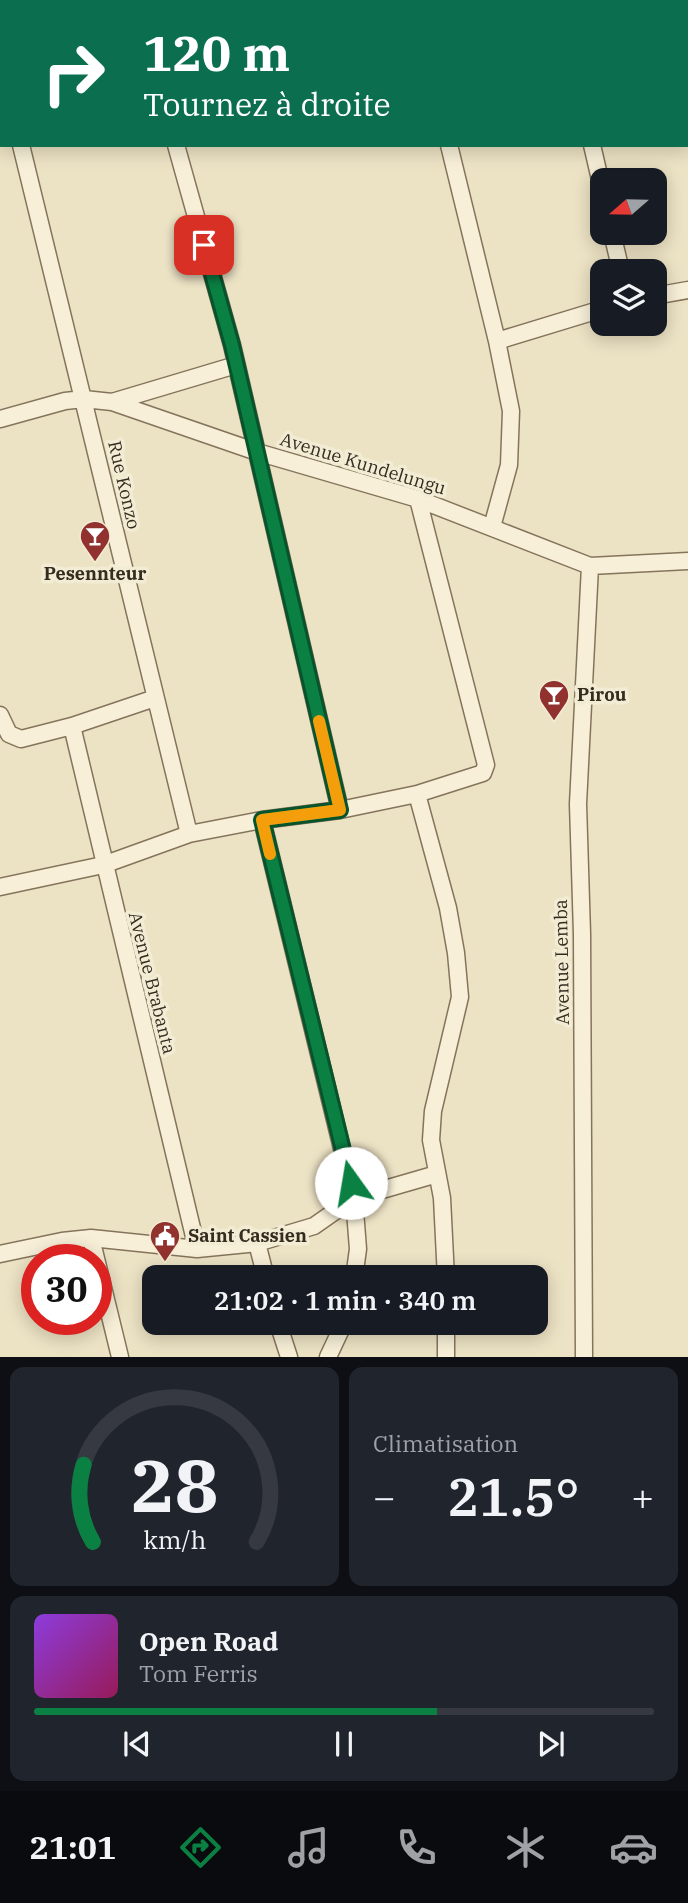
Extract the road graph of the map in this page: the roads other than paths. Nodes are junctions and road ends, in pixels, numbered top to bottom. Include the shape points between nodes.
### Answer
1 (22, 147) edge
2 (177, 147) edge
3 (449, 147) edge
4 (592, 147) edge
5 (597, 168) edge
6 (688, 290) edge
7 (667, 294) edge
8 (590, 313) edge
9 (497, 341) junction
10 (236, 365) junction
11 (84, 399) junction
12 (112, 402) junction
13 (0, 419) edge
14 (257, 452) junction
15 (418, 499) junction
16 (492, 527) junction
17 (688, 561) edge
18 (590, 566) junction
19 (155, 698) junction
20 (0, 715) edge
21 (72, 726) junction
22 (417, 794) junction
23 (340, 810) junction
24 (262, 820) junction
25 (189, 834) junction
26 (103, 865) junction
27 (0, 887) edge
28 (437, 1174) junction
29 (354, 1198) junction
30 (91, 1238) junction
31 (257, 1243) junction
32 (197, 1249) junction
33 (0, 1254) edge
34 (263, 1265) edge
35 (356, 1265) edge
36 (445, 1265) edge
37 (282, 1335) edge
38 (338, 1335) edge
39 (446, 1335) edge
40 (120, 1357) edge
41 (289, 1357) edge
42 (328, 1357) edge
43 (446, 1357) edge
44 (584, 1357) edge

1 - 11 street, Rue Konzo
2 - 10 street
3 - 9 street
4 - 5 street
6 - 7 street
8 - 9 street
9 - 16 street via 511,411 509,465
10 - 12 street
10 - 14 street
11 - 12 street, Avenue Kundelungu
11 - 13 street, Avenue Kundelungu
11 - 19 street, Rue Konzo
12 - 14 street, Avenue Kundelungu
14 - 15 street, Avenue Kundelungu
14 - 23 street
15 - 16 street, Avenue Kundelungu
15 - 22 street via 486,765 477,777
16 - 18 street, Avenue Kundelungu
17 - 18 street
18 - 44 street, Avenue Lemba via 578,804
19 - 21 street
19 - 25 street, Rue Konzo
20 - 21 street via 9,734 21,739
21 - 26 street, Avenue Brabanta
22 - 23 street
22 - 28 street via 448,908 460,998 433,1111 430,1140
23 - 24 street
24 - 25 street
24 - 29 street
25 - 26 street
26 - 27 street
26 - 32 street, Avenue Brabanta
28 - 29 street
28 - 36 street
29 - 31 street via 314,1226
29 - 35 street
30 - 32 street
30 - 33 street
30 - 40 street
31 - 32 street
31 - 34 street
37 - 41 street
38 - 42 street
39 - 43 street

